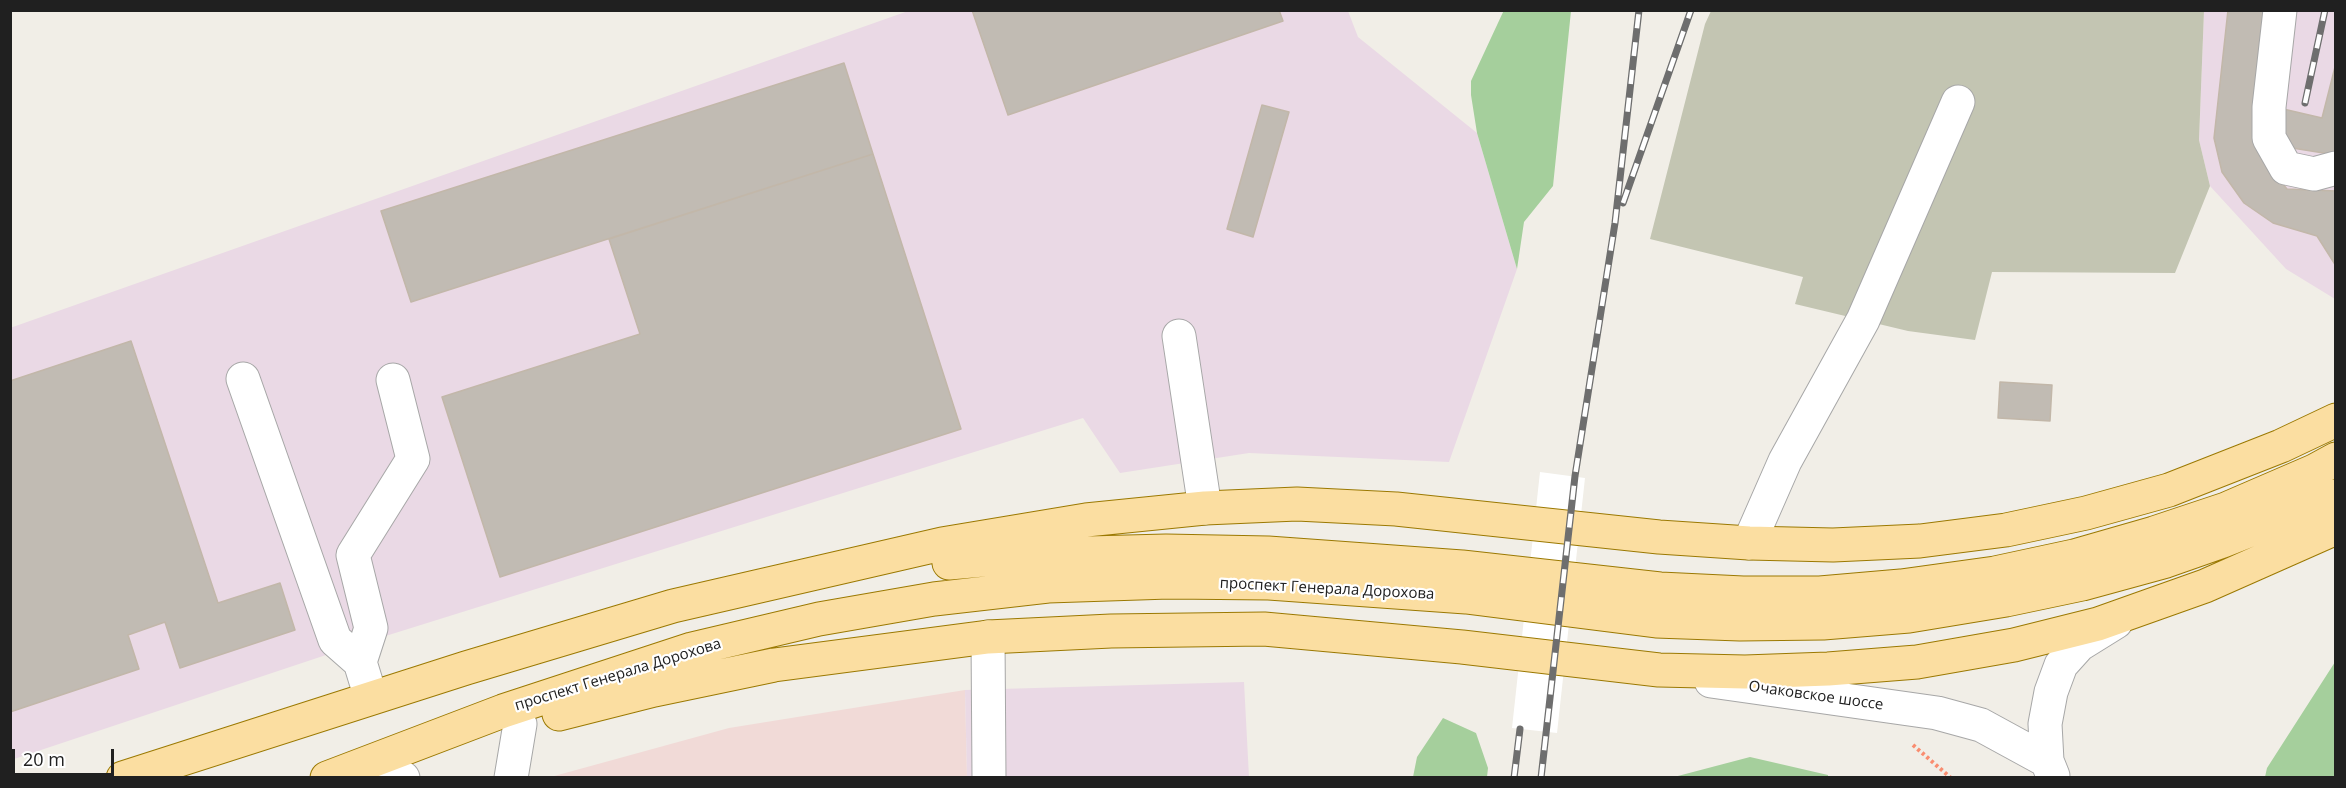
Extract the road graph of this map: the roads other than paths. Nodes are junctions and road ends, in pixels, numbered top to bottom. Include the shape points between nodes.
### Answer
1 (2280, 10) edge
2 (1958, 102) dead end
3 (2336, 168) edge
4 (1179, 336) dead end
5 (243, 379) dead end
6 (393, 380) dead end
7 (2336, 420) edge
8 (2336, 459) edge
9 (2336, 496) edge
10 (1205, 508) junction
11 (2336, 528) edge
12 (1749, 543) junction
13 (810, 574) junction
14 (2133, 611) junction
15 (988, 638) junction
16 (1575, 661) junction
17 (360, 662) junction
18 (371, 698) junction
19 (520, 724) junction
20 (2050, 769) edge
21 (389, 772) edge
22 (123, 777) edge
23 (327, 777) edge
24 (335, 777) edge
25 (511, 777) edge
26 (989, 777) edge

1 - 3 street via 2269,138 2286,168 2314,174
2 - 12 street via 1863,320 1785,461
4 - 10 street
5 - 17 street via 336,640
6 - 17 street via 413,459 352,555 371,628
7 - 12 main road, проспект Генерала Дорохова via 2169,490 2006,530 1920,541
8 - 13 main road, проспект Генерала Дорохова via 2226,509 2154,533 1995,573 1901,586 1743,593 1660,589 1462,567 1257,552 1050,554
9 - 23 main road, проспект Генерала Дорохова via 2166,561 2082,584 1909,616 1823,623 1656,621 1466,597 1269,583 1048,586 934,599 819,619 692,649 503,711
10 - 12 main road, проспект Генерала Дорохова via 1297,504 1396,509
10 - 13 main road, проспект Генерала Дорохова via 1075,522 942,544
11 - 14 main road, проспект Генерала Дорохова via 2205,586
13 - 18 main road, проспект Генерала Дорохова via 673,606
14 - 16 main road, проспект Генерала Дорохова via 2014,645 1917,662 1745,672 1659,670
14 - 20 street, Очаковское шоссе via 2079,645 2061,665 2050,692 2045,724
15 - 16 main road, проспект Генерала Дорохова via 1111,631 1264,630 1462,646
15 - 19 main road, проспект Генерала Дорохова via 774,665
15 - 26 street
16 - 20 street, Очаковское шоссе via 1937,712 1980,725
17 - 18 street
18 - 22 main road, проспект Генерала Дорохова
19 - 21 main road, проспект Генерала Дорохова
19 - 25 street
21 - 24 main road, проспект Генерала Дорохова

